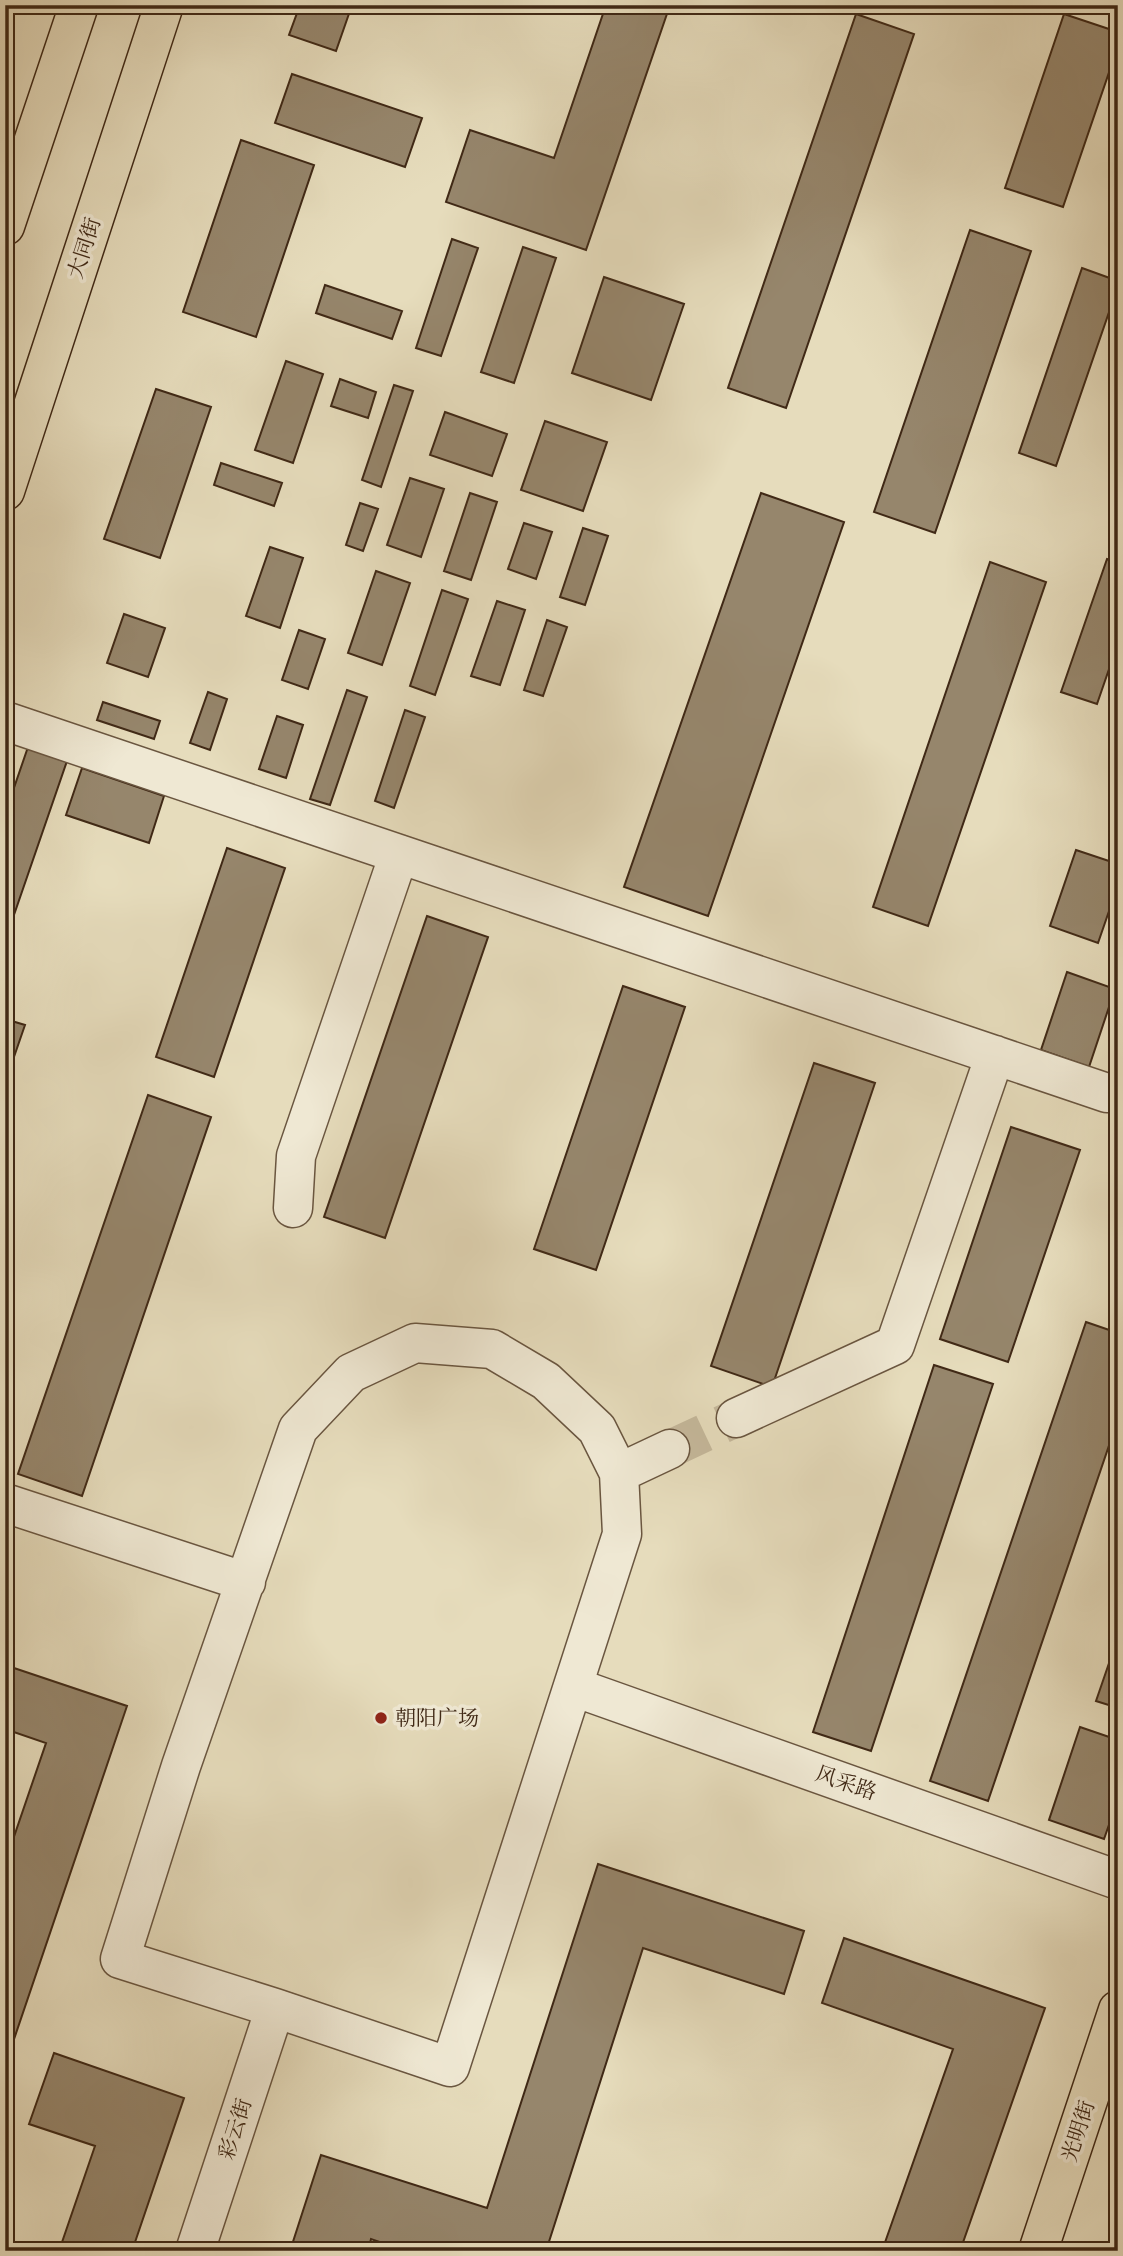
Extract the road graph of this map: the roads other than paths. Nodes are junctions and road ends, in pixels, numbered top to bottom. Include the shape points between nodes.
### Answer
1 (79, 5) edge
2 (164, 5) edge
3 (5, 226) edge
4 (5, 491) edge
5 (5, 721) edge
6 (399, 854) junction
7 (995, 1055) junction
8 (1118, 1091) edge
9 (293, 1208) dead end
10 (736, 1418) tunnel mouth
11 (670, 1449) tunnel mouth
12 (619, 1473) junction
13 (5, 1503) edge
14 (246, 1582) junction
15 (573, 1688) junction
16 (1118, 1880) edge
17 (275, 2008) junction
18 (1118, 2010) edge
19 (195, 2251) edge
20 (1038, 2251) edge

1 - 3 main road
2 - 4 main road, 大同街
5 - 6 street
6 - 7 street
6 - 9 street via 296,1156
7 - 8 street via 1107,1093
7 - 10 street via 895,1345
11 - 12 street
12 - 14 street via 597,1429 546,1381 492,1349 415,1343 351,1373 298,1429
12 - 15 street via 622,1534
13 - 14 street
14 - 17 street via 120,1959
15 - 16 street, 风采路
15 - 17 street via 450,2067
17 - 19 street, 彩云街
18 - 20 main road, 光明街

